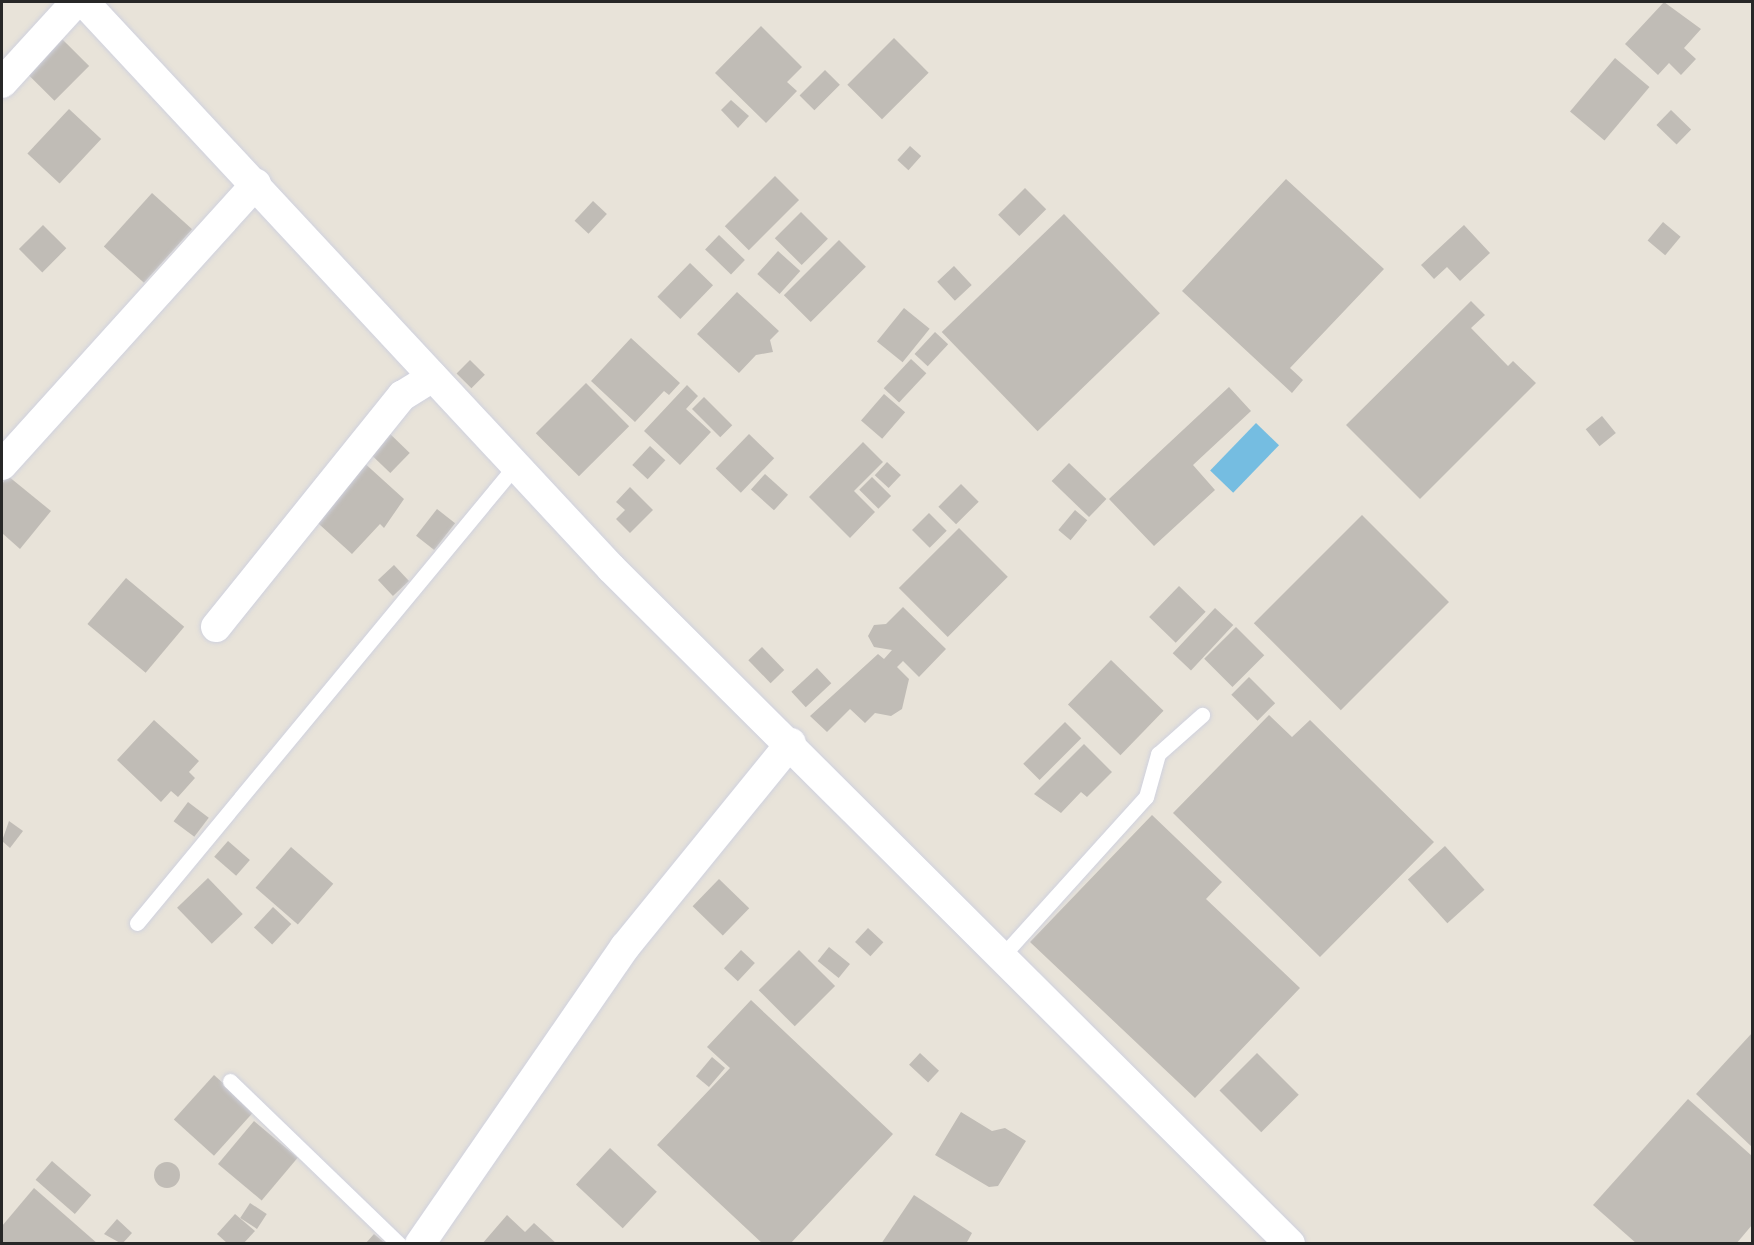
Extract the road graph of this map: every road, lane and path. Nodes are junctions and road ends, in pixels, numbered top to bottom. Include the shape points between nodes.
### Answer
1 (76, 2) edge
2 (84, 2) edge
3 (2, 83) edge
4 (256, 184) junction
5 (433, 377) junction
6 (2, 465) edge
7 (515, 466) junction
8 (216, 627) dead end
9 (1202, 715) dead end
10 (791, 743) junction
11 (137, 923) dead end
12 (1003, 955) junction
13 (230, 1081) dead end
14 (399, 1244) edge
15 (420, 1244) edge
16 (1290, 1244) edge

1 - 3 street
2 - 4 street
4 - 5 street
4 - 6 street
5 - 7 street
5 - 8 street via 395,404
7 - 10 street
7 - 11 lane
9 - 12 lane via 1158,754 1146,797
10 - 12 street
10 - 15 street via 625,947
12 - 16 street
13 - 14 lane

